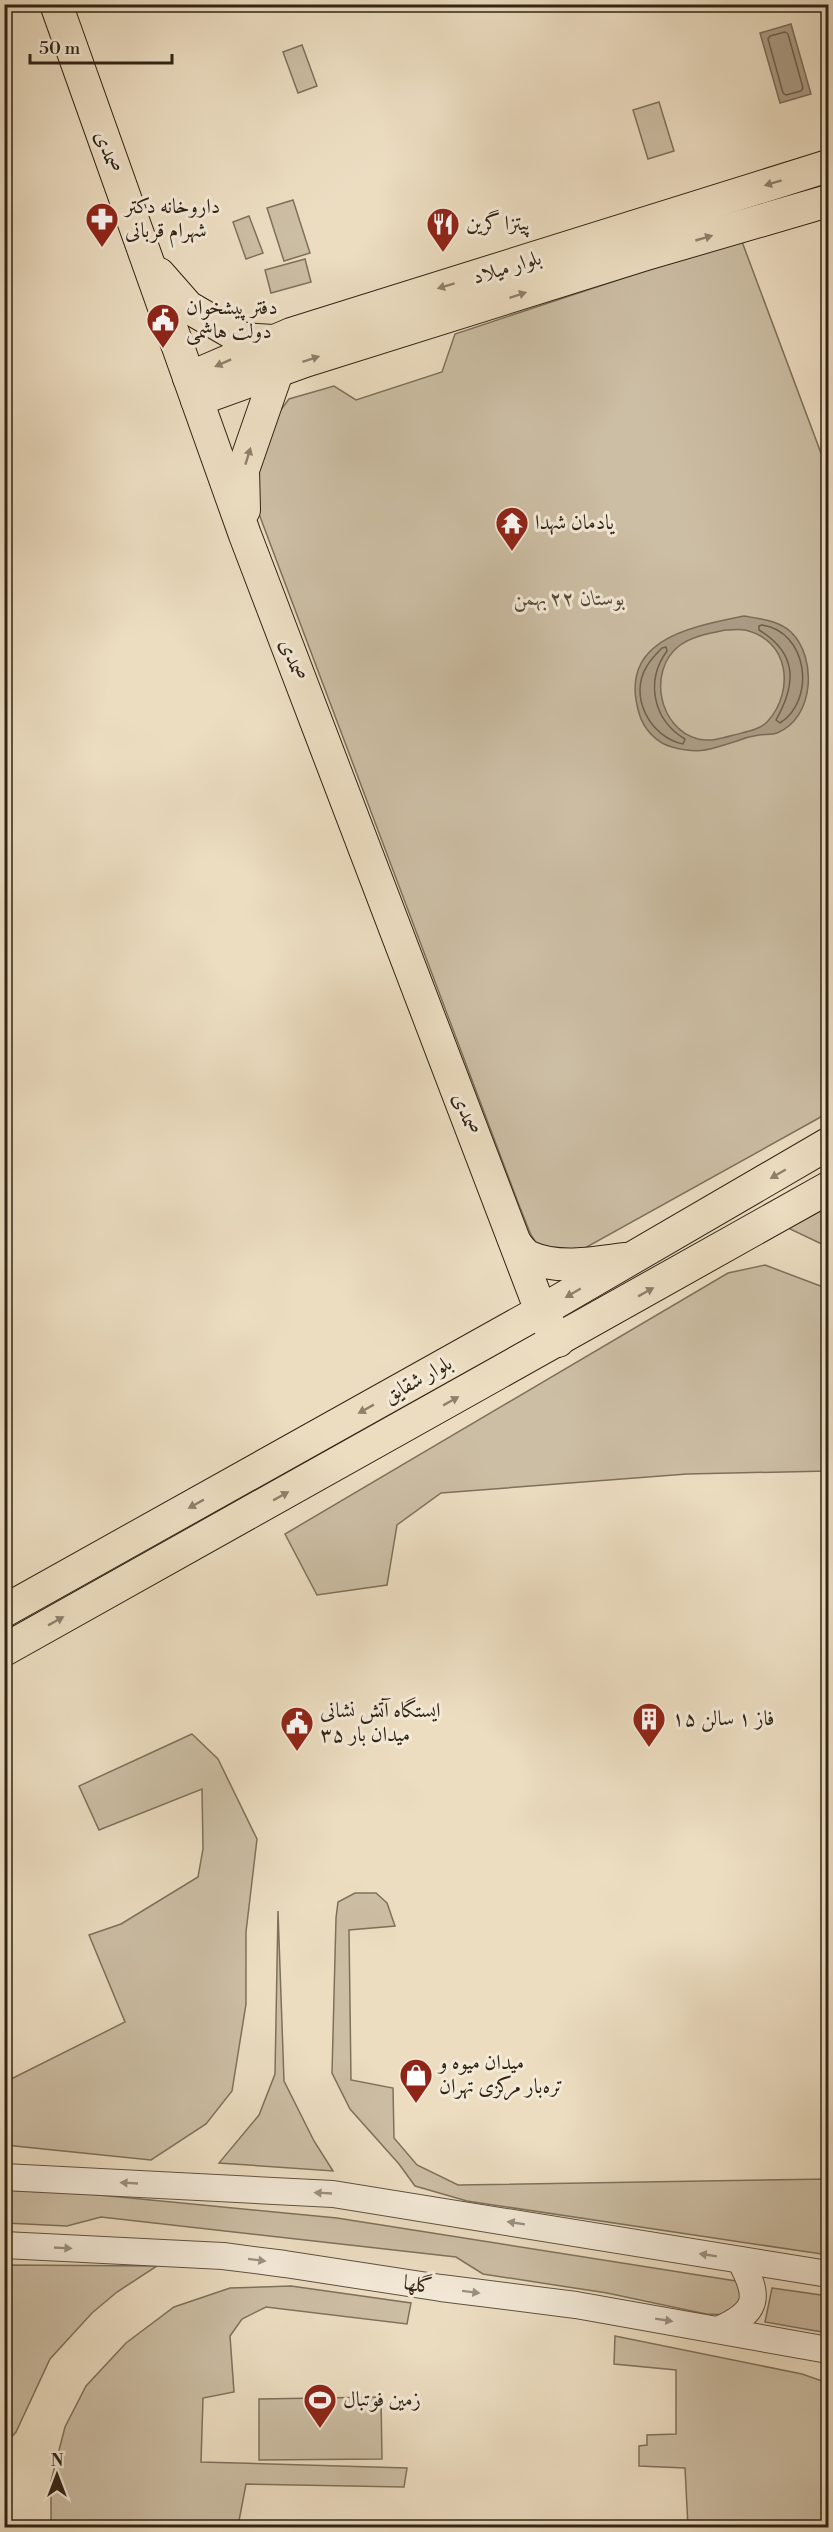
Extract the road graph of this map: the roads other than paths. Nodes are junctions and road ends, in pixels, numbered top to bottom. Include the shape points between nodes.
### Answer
1 (56, 4) edge
2 (828, 166) edge
3 (828, 201) edge
4 (147, 261) junction
5 (577, 261) junction
6 (273, 341) junction
7 (277, 372) junction
8 (193, 389) junction
9 (245, 534) junction
10 (828, 1144) edge
11 (828, 1188) edge
12 (516, 1244) junction
13 (634, 1258) junction
14 (541, 1311) junction
15 (558, 1341) junction
16 (10, 1604) edge
17 (4, 1650) edge
18 (4, 2177) edge
19 (4, 2245) edge
20 (741, 2260) junction
21 (828, 2274) edge
22 (720, 2329) junction
23 (828, 2350) edge

1 - 4 main road, صمدی
2 -> 5 main road, بلوار میلاد
5 -> 3 main road, بلوار میلاد
4 - 6 main road via 188,307 243,339
4 - 8 main road, صمدی
5 -> 6 main road, بلوار میلاد
7 -> 5 main road, بلوار میلاد
6 -> 8 main road, بلوار میلاد
7 - 8 main road, بلوار میلاد
9 -> 7 main road via 243,470
8 - 9 main road, صمدی
9 - 12 main road, صمدی
10 -> 13 main road, بلوار شقایق
15 -> 11 main road, بلوار شقایق
12 - 13 main road via 527,1256 540,1261 591,1263
12 - 14 main road, صمدی
13 -> 14 main road, بلوار شقایق
14 - 15 main road, صمدی
14 -> 16 main road, بلوار شقایق
17 -> 15 main road, بلوار شقایق
20 -> 18 street via 333,2194
19 -> 22 street, گلها via 233,2257
20 - 21 street
20 - 22 street via 753,2283 751,2305 746,2314
22 - 23 street, گلها

